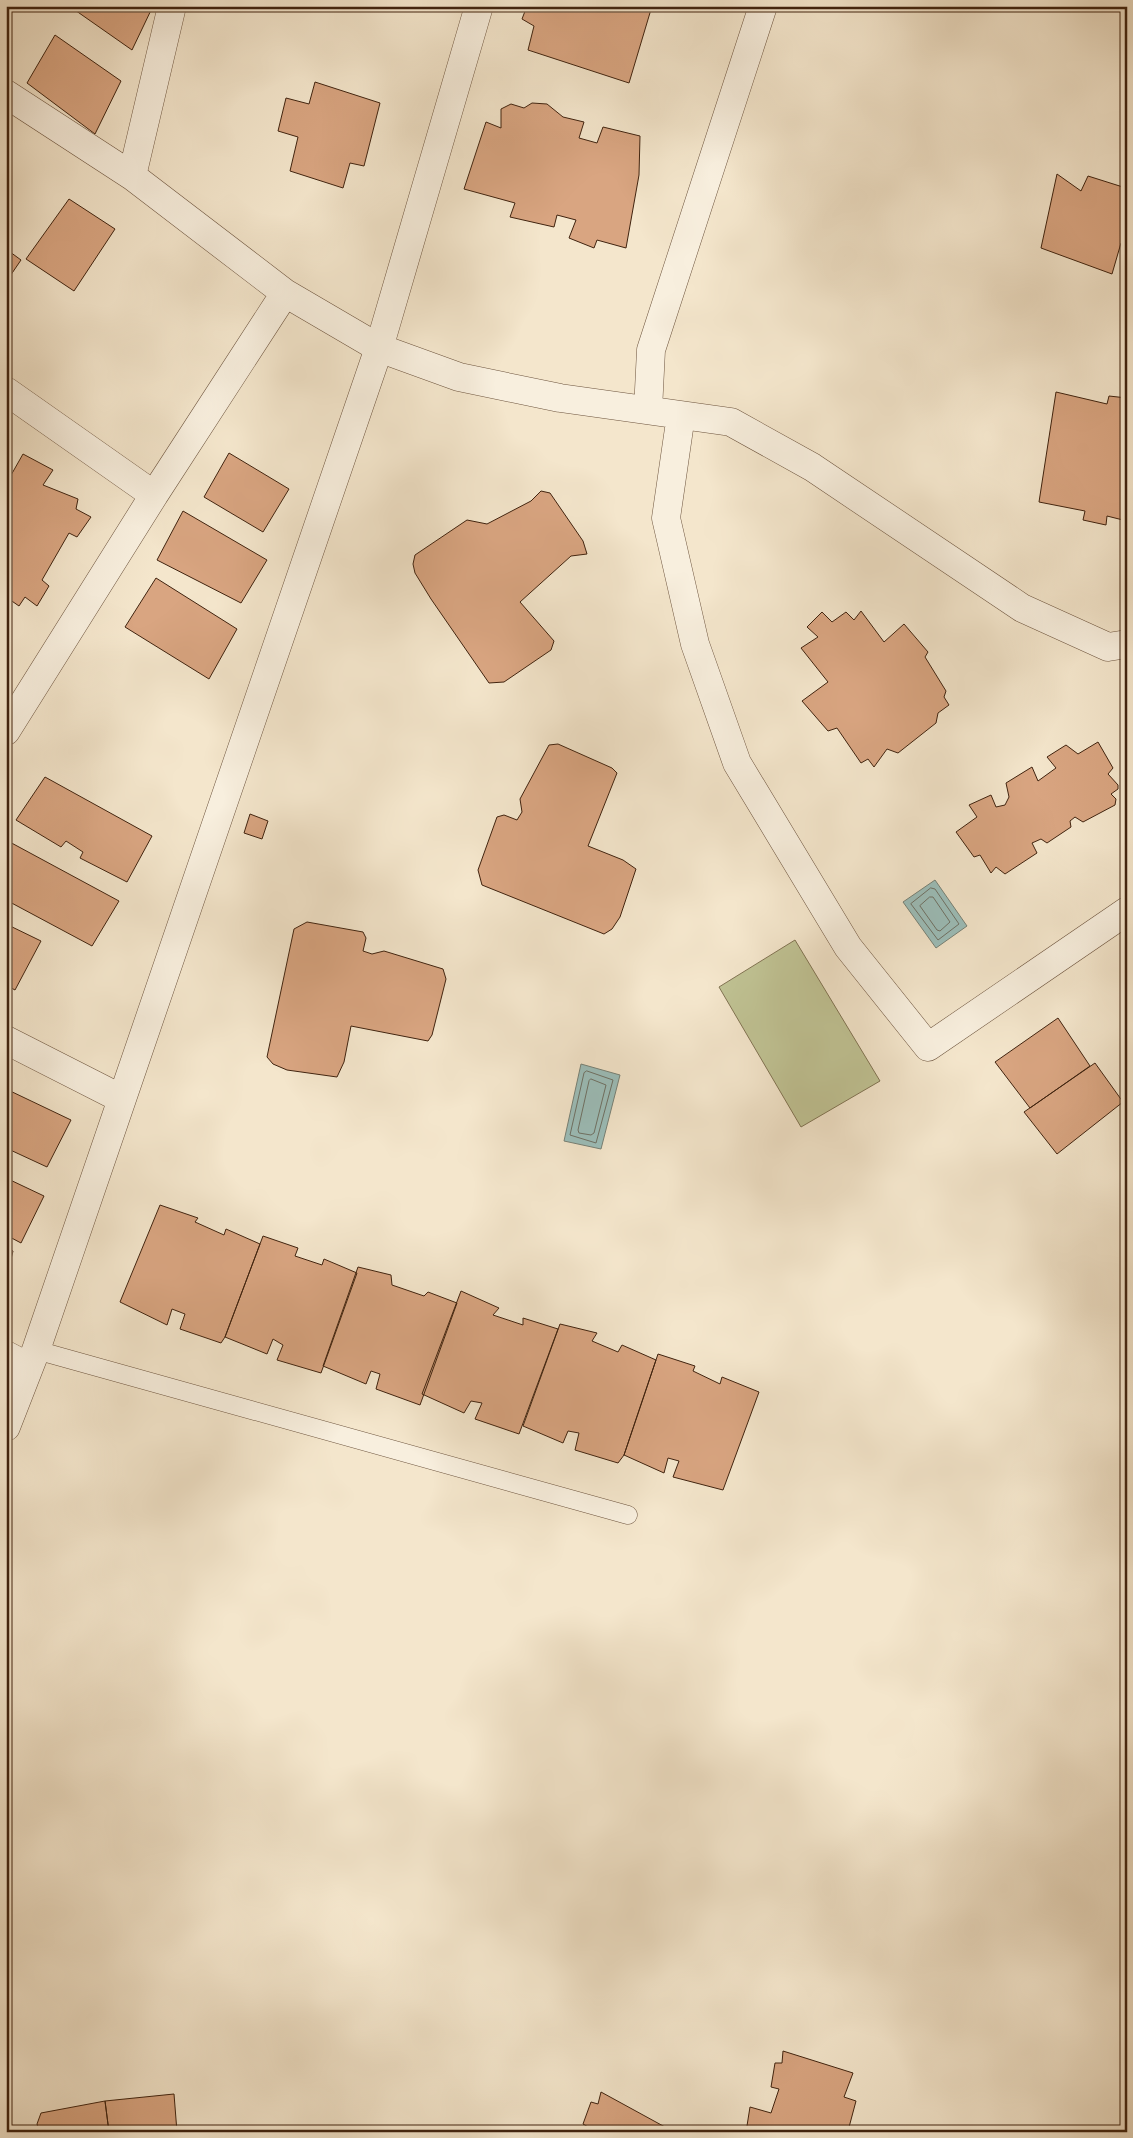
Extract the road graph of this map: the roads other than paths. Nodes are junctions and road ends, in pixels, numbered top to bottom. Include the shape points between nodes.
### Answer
1 (172, 6) edge
2 (478, 6) edge
3 (763, 6) edge
4 (6, 94) edge
5 (132, 176) junction
6 (285, 293) junction
7 (379, 348) junction
8 (6, 391) edge
9 (648, 410) junction
10 (681, 415) junction
11 (154, 495) junction
12 (1127, 644) edge
13 (6, 731) edge
14 (1127, 911) edge
15 (6, 1040) edge
16 (122, 1099) junction
17 (24, 1357) edge
18 (6, 1426) edge
19 (628, 1515) dead end

1 - 5 street
2 - 7 street
3 - 9 street via 651,350
4 - 5 street
5 - 6 street
6 - 7 street
6 - 11 street
7 - 9 street via 459,376 560,398
7 - 16 street
8 - 11 street
9 - 10 street
10 - 12 street via 731,422 812,467 1022,608 1108,647
10 - 14 street via 666,518 695,644 737,763 848,947 928,1047
11 - 13 street
15 - 16 street
16 - 17 street
17 - 18 street
17 - 19 lane

